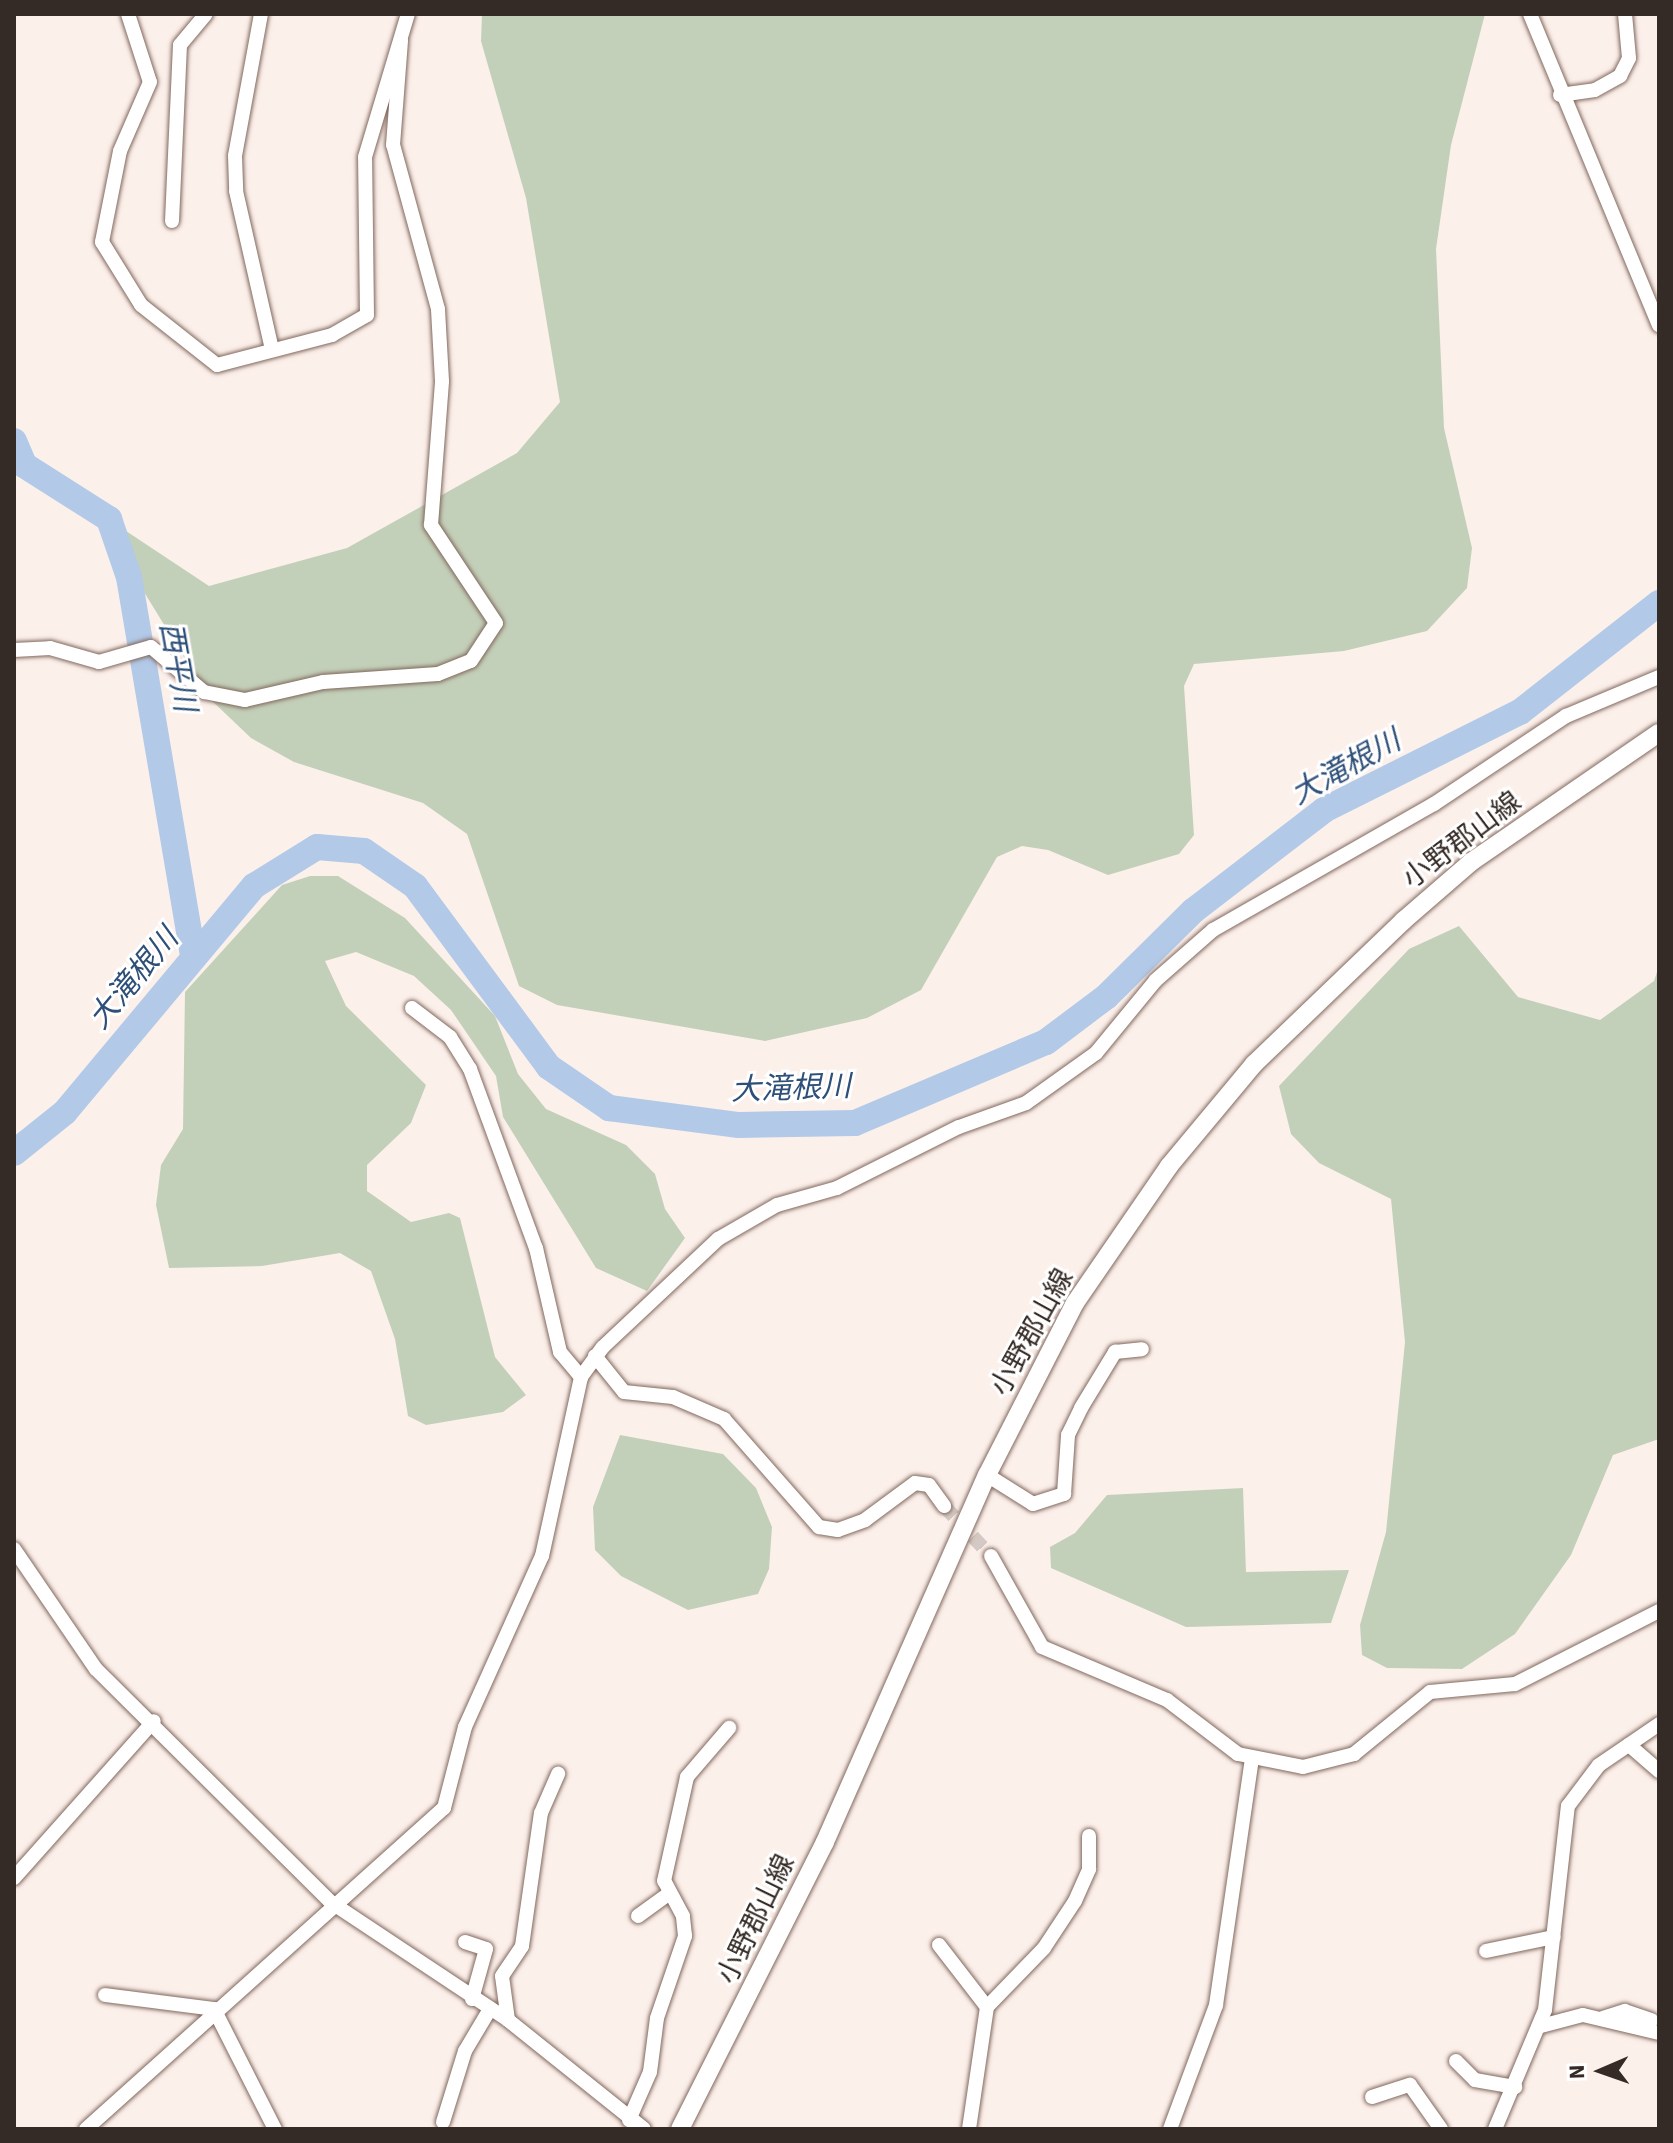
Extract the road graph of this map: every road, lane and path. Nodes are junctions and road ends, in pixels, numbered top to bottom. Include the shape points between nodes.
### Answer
1 (128, 14) edge
2 (206, 14) edge
3 (261, 14) edge
4 (408, 14) edge
5 (1530, 14) edge
6 (1625, 14) edge
7 (401, 40) junction
8 (1560, 95) junction
9 (172, 221) dead end
10 (1659, 325) edge
11 (272, 350) junction
12 (14, 650) edge
13 (1659, 677) edge
14 (1659, 733) edge
15 (412, 1008) dead end
16 (1142, 1349) dead end
17 (595, 1356) junction
18 (581, 1377) junction
19 (987, 1475) junction
20 (944, 1506) tunnel mouth
21 (14, 1549) edge
22 (991, 1556) tunnel mouth
23 (1659, 1611) edge
24 (154, 1721) junction
25 (1659, 1724) edge
26 (729, 1728) dead end
27 (1629, 1745) junction
28 (1252, 1758) junction
29 (1659, 1771) edge
30 (558, 1774) dead end
31 (1089, 1836) dead end
32 (14, 1878) edge
33 (667, 1895) junction
34 (332, 1903) junction
35 (638, 1916) dead end
36 (1554, 1937) junction
37 (465, 1942) dead end
38 (939, 1945) dead end
39 (1486, 1951) dead end
40 (105, 1995) dead end
41 (472, 1999) junction
42 (987, 2007) junction
43 (214, 2009) junction
44 (490, 2009) junction
45 (1602, 2019) junction
46 (508, 2020) junction
47 (1659, 2023) edge
48 (1541, 2026) junction
49 (1659, 2033) edge
50 (1456, 2061) dead end
51 (1515, 2087) junction
52 (1372, 2097) dead end
53 (443, 2122) dead end
54 (623, 2122) edge
55 (86, 2129) edge
56 (275, 2129) edge
57 (644, 2129) edge
58 (680, 2129) edge
59 (969, 2129) edge
60 (1170, 2129) edge
61 (1441, 2129) edge
62 (1495, 2129) edge

1 - 11 street via 150,82 120,151 102,242 141,305 192,350 217,365
2 - 9 street via 180,45
3 - 11 street via 235,156 236,191
4 - 7 street
5 - 8 street
6 - 8 street via 1629,58 1620,76 1595,90
7 - 11 street via 365,157 367,315 332,335
7 - 12 street via 393,145 438,309 442,381 431,525 496,623 471,661 438,674 323,682 245,700 204,692 151,647 99,662 50,648
8 - 10 street
13 - 17 street via 1566,716 1434,804 1213,930 1162,974 1096,1053 1026,1103 732,1229
14 - 19 main road, 小野郡山線 via 1471,862 1254,1064 1169,1166 1075,1303
15 - 18 street via 450,1037 470,1069 536,1248 560,1352
16 - 19 street via 1115,1352 1081,1408 1068,1435 1064,1494 1033,1504
17 - 18 street
17 - 20 street via 624,1392 673,1397 724,1419 819,1527 865,1520 915,1483 929,1485
18 - 34 street via 542,1556 465,1727 444,1808
19 - 58 main road, 小野郡山線 via 825,1842
21 - 24 street via 68,1636
22 - 28 street via 1042,1647 1167,1700
23 - 28 street via 1515,1684 1430,1692 1333,1764
24 - 32 street
24 - 34 street
25 - 27 street
26 - 33 street via 687,1777
27 - 29 street
27 - 36 street via 1586,1778 1568,1806
28 - 60 street via 1216,2005
30 - 46 street via 541,1813 522,1946 502,1976
31 - 42 street via 1089,1869 1075,1901 1044,1948
33 - 35 street
33 - 54 street via 683,1916 685,1936 657,2018 650,2072
34 - 41 street
34 - 43 street
36 - 39 street
36 - 48 street
37 - 41 street via 486,1949
38 - 42 street
40 - 43 street
41 - 44 street
42 - 59 street
43 - 55 street
43 - 56 street
44 - 46 street
44 - 53 street via 465,2051
45 - 47 street via 1625,2011
45 - 48 street via 1583,2015
45 - 49 street
46 - 54 street
48 - 51 street
50 - 51 street via 1475,2080
51 - 62 street
52 - 61 street via 1410,2085
54 - 57 street

